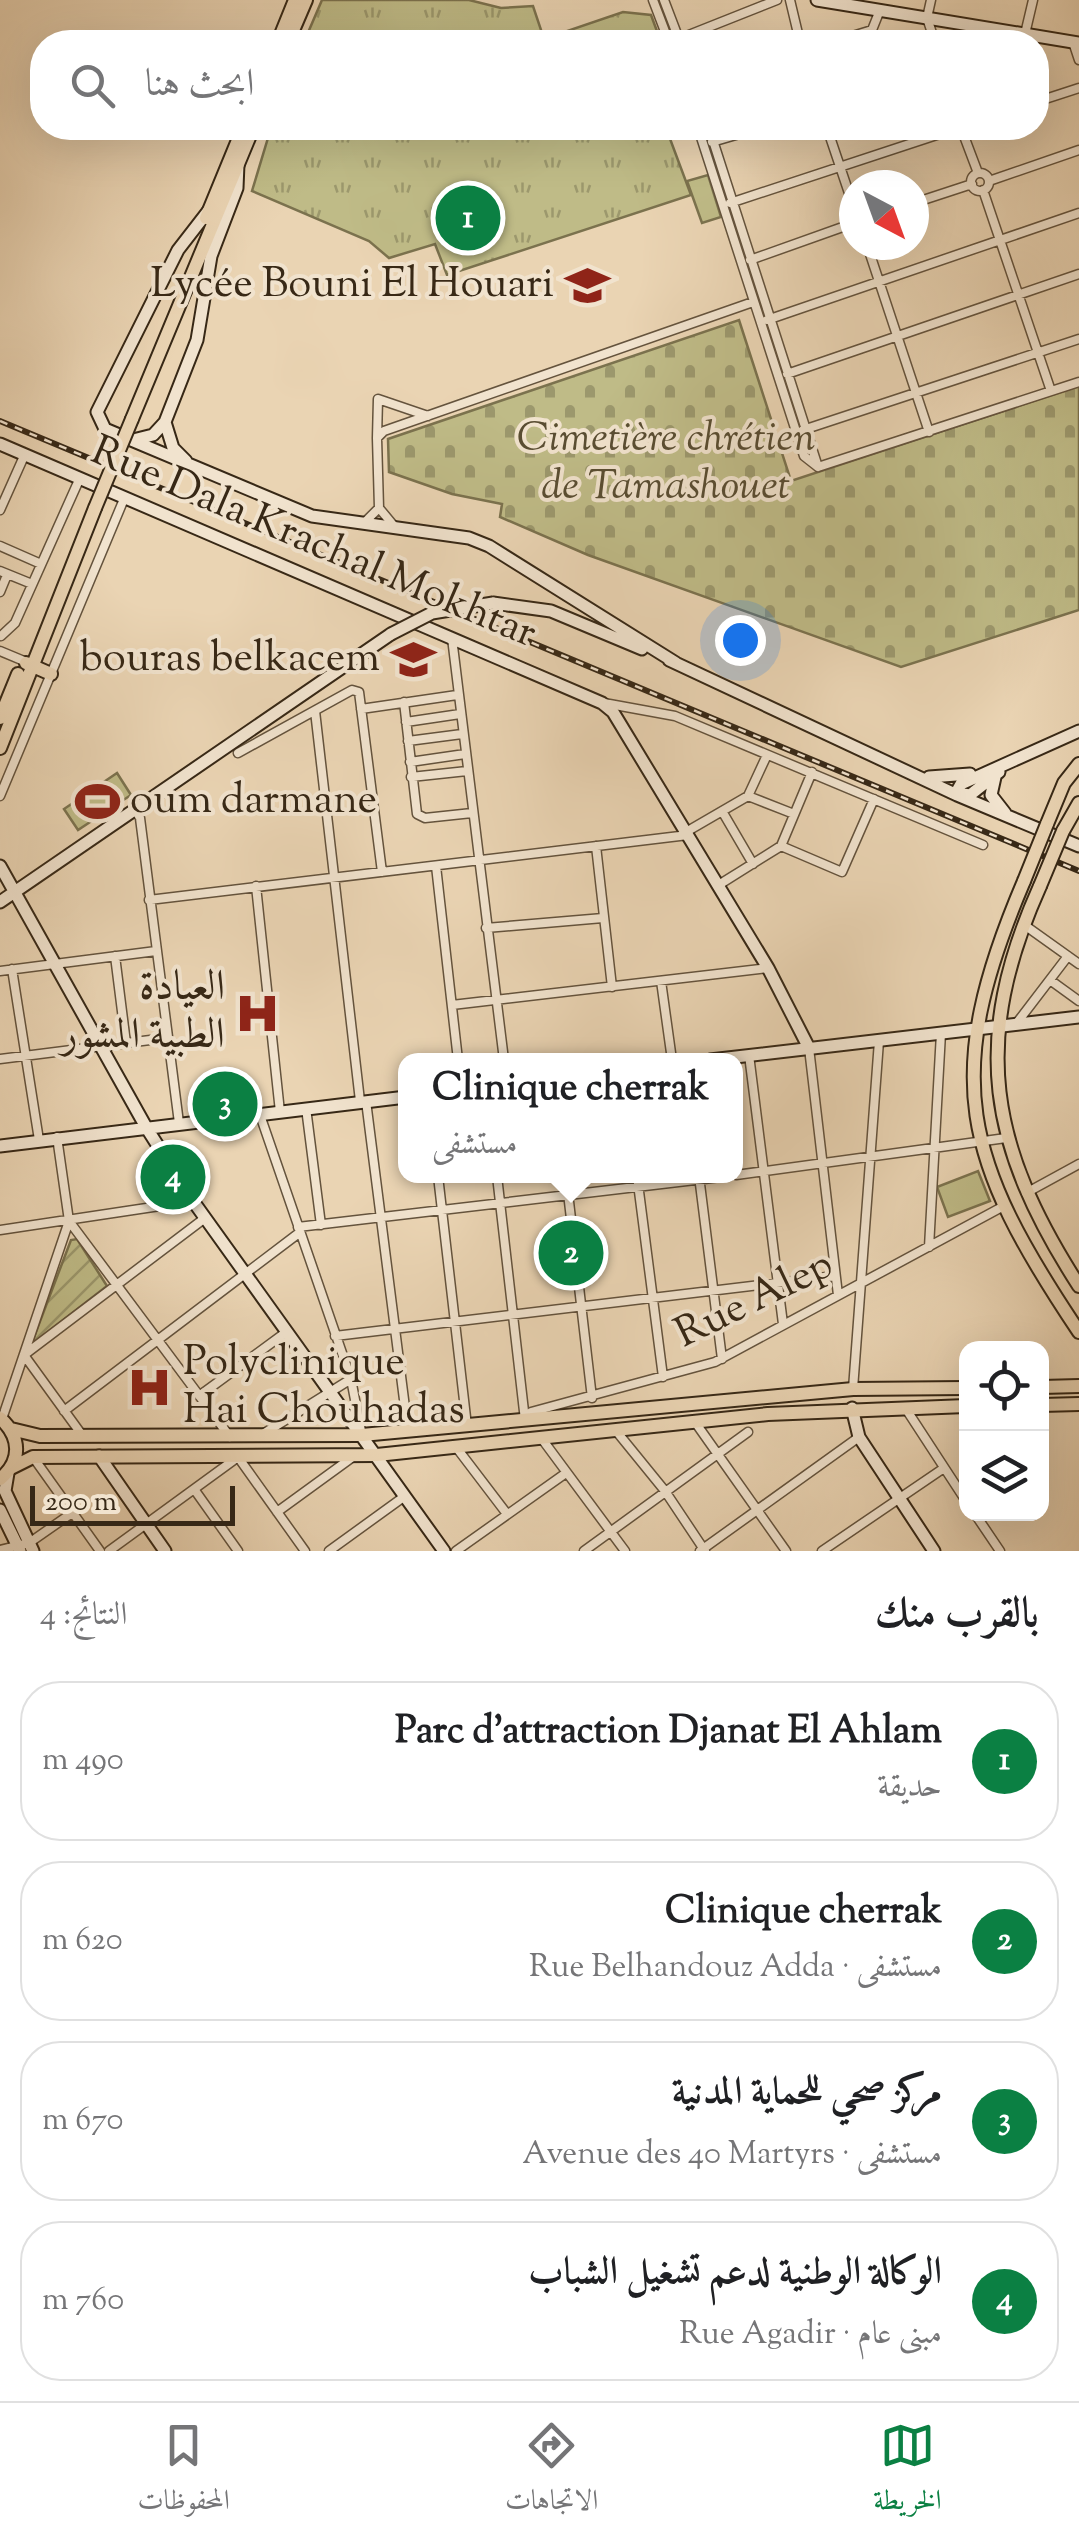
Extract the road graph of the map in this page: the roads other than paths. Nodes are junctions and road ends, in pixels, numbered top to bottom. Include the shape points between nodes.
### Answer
1 (296, 0) edge
2 (306, 0) edge
3 (653, 0) edge
4 (664, 0) edge
5 (777, 0) edge
6 (790, 0) edge
7 (818, 0) edge
8 (931, 0) edge
9 (1033, 0) edge
10 (880, 10) junction
11 (927, 18) junction
12 (283, 30) edge
13 (293, 30) edge
14 (669, 30) edge
15 (672, 30) edge
16 (704, 30) edge
17 (797, 30) edge
18 (872, 30) edge
19 (931, 30) edge
20 (1000, 30) edge
21 (1026, 30) edge
22 (1049, 38) edge
23 (1076, 42) edge
24 (1079, 60) edge
25 (1079, 88) edge
26 (1049, 98) edge
27 (238, 140) edge
28 (248, 140) edge
29 (702, 140) edge
30 (721, 140) edge
31 (831, 140) edge
32 (922, 140) edge
33 (965, 140) edge
34 (714, 142) junction
35 (704, 146) junction
36 (1079, 150) edge
37 (238, 164) junction
38 (840, 166) junction
39 (841, 170) edge
40 (978, 173) junction
41 (989, 180) junction
42 (972, 184) junction
43 (983, 190) junction
44 (929, 198) edge
45 (734, 201) junction
46 (723, 205) junction
47 (210, 209) junction
48 (1079, 212) edge
49 (839, 228) edge
50 (1000, 240) junction
51 (752, 260) junction
52 (871, 260) edge
53 (742, 264) junction
54 (1079, 274) edge
55 (878, 280) junction
56 (1019, 294) junction
57 (754, 302) junction
58 (771, 318) junction
59 (760, 322) junction
60 (897, 336) junction
61 (1079, 339) edge
62 (1038, 352) junction
63 (788, 373) junction
64 (778, 377) junction
65 (1079, 382) edge
66 (1050, 391) junction
67 (916, 393) junction
68 (428, 416) junction
69 (129, 418) junction
70 (165, 422) junction
71 (807, 429) junction
72 (929, 432) junction
73 (796, 433) junction
74 (378, 438) junction
75 (129, 440) junction
76 (0, 444) edge
77 (24, 454) junction
78 (189, 464) junction
79 (818, 466) junction
80 (79, 480) junction
81 (124, 498) junction
82 (379, 508) junction
83 (0, 510) edge
84 (357, 526) junction
85 (398, 528) junction
86 (0, 546) edge
87 (40, 564) junction
88 (4, 573) edge
89 (32, 584) junction
90 (0, 592) edge
91 (0, 624) edge
92 (0, 637) edge
93 (452, 638) junction
94 (0, 651) edge
95 (27, 663) junction
96 (676, 663) junction
97 (51, 674) junction
98 (457, 695) junction
99 (404, 702) junction
100 (602, 703) junction
101 (362, 709) junction
102 (315, 711) junction
103 (460, 714) junction
104 (0, 718) edge
105 (406, 722) junction
106 (1079, 731) edge
107 (462, 734) junction
108 (408, 741) junction
109 (0, 748) edge
110 (238, 753) dead end
111 (465, 754) junction
112 (767, 754) junction
113 (410, 762) junction
114 (1079, 764) edge
115 (1004, 768) junction
116 (467, 771) junction
117 (812, 772) junction
118 (916, 774) junction
119 (411, 777) junction
120 (957, 795) junction
121 (0, 796) edge
122 (748, 796) junction
123 (874, 798) junction
124 (1079, 803) edge
125 (134, 808) junction
126 (722, 811) junction
127 (472, 813) junction
128 (794, 814) junction
129 (1014, 820) junction
130 (687, 834) junction
131 (982, 845) dead end
132 (596, 846) junction
133 (781, 846) junction
134 (1079, 846) edge
135 (478, 861) junction
136 (753, 864) junction
137 (0, 866) edge
138 (436, 866) junction
139 (382, 872) junction
140 (334, 878) junction
141 (256, 886) junction
142 (718, 886) junction
143 (16, 892) junction
144 (150, 900) junction
145 (0, 902) edge
146 (603, 918) junction
147 (1023, 924) junction
148 (486, 928) junction
149 (156, 952) junction
150 (116, 956) junction
151 (1068, 956) junction
152 (55, 963) junction
153 (1079, 964) edge
154 (768, 968) junction
155 (12, 969) junction
156 (0, 971) edge
157 (1050, 980) junction
158 (661, 981) junction
159 (612, 986) junction
160 (495, 1000) junction
161 (1079, 1002) edge
162 (452, 1005) junction
163 (1079, 1017) edge
164 (1016, 1024) junction
165 (1000, 1026) junction
166 (976, 1029) junction
167 (941, 1033) junction
168 (166, 1038) junction
169 (879, 1041) junction
170 (126, 1043) junction
171 (102, 1045) junction
172 (809, 1048) junction
173 (457, 1053) edge
174 (503, 1053) edge
175 (671, 1053) edge
176 (750, 1055) junction
177 (25, 1056) junction
178 (743, 1056) edge
179 (0, 1059) edge
180 (398, 1097) edge
181 (363, 1101) junction
182 (306, 1108) junction
183 (280, 1112) junction
184 (260, 1114) junction
185 (178, 1123) junction
186 (146, 1127) junction
187 (57, 1137) junction
188 (1006, 1138) junction
189 (39, 1140) junction
190 (979, 1142) junction
191 (0, 1146) edge
192 (932, 1149) junction
193 (870, 1156) junction
194 (824, 1164) junction
195 (1079, 1164) edge
196 (764, 1171) junction
197 (743, 1174) edge
198 (439, 1183) edge
199 (498, 1183) edge
200 (567, 1183) edge
201 (638, 1183) edge
202 (662, 1183) edge
203 (700, 1183) edge
204 (638, 1187) junction
205 (1025, 1193) junction
206 (568, 1195) junction
207 (194, 1201) junction
208 (500, 1204) junction
209 (1002, 1207) junction
210 (442, 1211) junction
211 (205, 1218) junction
212 (381, 1219) junction
213 (69, 1221) junction
214 (321, 1225) junction
215 (0, 1230) edge
216 (299, 1230) junction
217 (930, 1247) junction
218 (244, 1276) junction
219 (836, 1276) junction
220 (778, 1283) junction
221 (861, 1284) junction
222 (116, 1285) junction
223 (1079, 1286) edge
224 (712, 1291) junction
225 (838, 1295) junction
226 (652, 1298) junction
227 (581, 1306) junction
228 (512, 1315) junction
229 (455, 1322) junction
230 (783, 1324) junction
231 (394, 1329) junction
232 (1079, 1332) edge
233 (284, 1333) junction
234 (336, 1336) junction
235 (158, 1341) junction
236 (24, 1355) junction
237 (722, 1359) junction
238 (664, 1377) junction
239 (351, 1379) junction
240 (1079, 1386) edge
241 (1049, 1387) edge
242 (854, 1388) junction
243 (959, 1388) edge
244 (326, 1391) junction
245 (199, 1396) junction
246 (592, 1398) junction
247 (1079, 1404) edge
248 (1049, 1405) edge
249 (904, 1406) junction
250 (959, 1406) edge
251 (852, 1408) junction
252 (64, 1411) junction
253 (525, 1420) junction
254 (4, 1422) edge
255 (695, 1422) junction
256 (467, 1426) junction
257 (408, 1431) junction
258 (617, 1432) junction
259 (748, 1432) dead end
260 (362, 1435) junction
261 (82, 1436) junction
262 (260, 1436) junction
263 (230, 1437) junction
264 (859, 1437) junction
265 (542, 1439) junction
266 (456, 1447) junction
267 (719, 1454) junction
268 (377, 1455) junction
269 (99, 1456) junction
270 (354, 1456) junction
271 (32, 1457) junction
272 (238, 1457) junction
273 (944, 1468) junction
274 (566, 1473) junction
275 (6, 1474) edge
276 (194, 1489) junction
277 (959, 1490) edge
278 (666, 1492) junction
279 (405, 1496) junction
280 (899, 1497) junction
281 (0, 1510) edge
282 (757, 1510) junction
283 (277, 1512) junction
284 (72, 1513) junction
285 (507, 1514) junction
286 (980, 1521) edge
287 (146, 1524) junction
288 (612, 1531) junction
289 (25, 1548) edge
290 (0, 1550) edge
291 (703, 1550) edge
292 (100, 1551) edge
293 (109, 1551) edge
294 (165, 1551) edge
295 (238, 1551) edge
296 (305, 1551) edge
297 (329, 1551) edge
298 (444, 1551) edge
299 (456, 1551) edge
300 (584, 1551) edge
301 (626, 1551) edge
302 (786, 1551) edge
303 (822, 1551) edge
304 (934, 1551) edge
305 (1000, 1551) edge

1 - 12 main road
2 - 13 main road
3 - 14 street
4 - 15 street
5 - 16 street
6 - 17 street
7 - 10 street
8 - 11 street
9 - 21 street
10 - 11 street
10 - 18 street
11 - 19 street
11 - 20 street
22 - 23 street
23 - 24 street
25 - 26 street
27 - 47 main road
28 - 37 main road
29 - 35 street
30 - 34 street
31 - 38 street
32 - 38 street
33 - 40 street
34 - 35 street
34 - 45 street
35 - 46 street
36 - 41 street
37 - 69 main road
37 - 70 street via 197,340
38 - 39 street
38 - 45 street
40 - 41 street
40 - 42 street
41 - 43 street
42 - 43 street
42 - 44 street
43 - 50 street
45 - 46 street
45 - 51 street
46 - 53 street
47 - 69 main road
47 - 75 street via 178,250 97,412 105,429
48 - 50 street
49 - 51 street
50 - 55 street
50 - 56 street
51 - 53 street
51 - 58 street
52 - 55 street
53 - 57 street
54 - 56 street
55 - 58 street
55 - 60 street
56 - 60 street
56 - 62 street
57 - 59 street
57 - 68 street
58 - 59 street
58 - 63 street
59 - 64 street
60 - 63 street
60 - 67 street
61 - 62 street
62 - 66 street
62 - 67 street
63 - 64 street
63 - 71 street
64 - 73 street
65 - 66 street
66 - 72 street
67 - 71 street
67 - 72 street
68 - 74 street
68 - 74 street via 378,399
69 - 95 main road, bridge
70 - 75 street via 153,435
70 - 78 street via 173,448
71 - 73 street
71 - 79 street
72 - 79 street
73 - 79 street via 804,456
74 - 82 street
75 - 78 street
76 - 77 street, Rue Dala Krachal Mokhtar
77 - 80 street, Rue Dala Krachal Mokhtar
77 - 83 street
78 - 84 street via 312,516
80 - 81 street, Rue Dala Krachal Mokhtar
80 - 87 street
81 - 93 street, Rue Dala Krachal Mokhtar
81 - 97 street
82 - 84 street
82 - 85 street
84 - 85 street
85 - 96 street via 489,546
86 - 87 street
87 - 89 street
88 - 89 street
88 - 90 street
89 - 92 street via 15,623
91 - 92 street
93 - 98 street
93 - 100 street, Rue Dala Krachal Mokhtar
94 - 95 street
95 - 97 main road
95 - 104 main road
95 - 109 main road
96 - 118 street
96 - 125 street, bridge via 551,610 493,603 432,613
97 - 121 street
98 - 99 street
98 - 103 street
99 - 101 street
99 - 105 street
100 - 112 street via 675,716
100 - 130 street
101 - 102 street via 359,692 352,690
101 - 139 street
102 - 110 street
102 - 140 street
103 - 105 street
103 - 107 street
105 - 108 street
106 - 115 street
107 - 108 street
107 - 111 street
108 - 113 street
111 - 113 street
111 - 116 street
112 - 117 street
112 - 122 street
113 - 119 street
114 - 166 main road, bridge via 1064,784 994,958
115 - 118 street via 955,777
115 - 120 street via 961,784
115 - 129 street via 991,795
116 - 119 street
116 - 127 street
117 - 123 street
117 - 128 street
118 - 120 street
119 - 127 street via 419,816
120 - 129 street
122 - 126 street
122 - 128 street
123 - 131 street
123 - 133 street via 842,872
124 - 147 main road, bridge
125 - 143 street
125 - 144 street
126 - 130 street
126 - 136 street
127 - 135 street
128 - 133 street
129 - 134 street
130 - 132 street
130 - 142 street
132 - 135 street
132 - 146 street
133 - 136 street
135 - 138 street
135 - 148 street
136 - 142 street
137 - 143 street
138 - 139 street
138 - 162 street
139 - 140 street
140 - 141 street
140 - 181 street
141 - 144 street
141 - 183 street
142 - 154 street
143 - 145 street
143 - 152 street
144 - 149 street
146 - 148 street
146 - 159 street
147 - 151 street
147 - 165 main road
148 - 160 street
149 - 150 street
149 - 168 street
150 - 152 street
150 - 170 street
151 - 153 street
151 - 157 street
152 - 155 street
152 - 171 street
154 - 158 street
154 - 172 street
155 - 156 street
155 - 177 street
157 - 161 street
157 - 164 street
158 - 159 street
158 - 175 street
159 - 160 street
160 - 162 street
160 - 174 street
162 - 173 street
163 - 164 street
164 - 165 street
165 - 166 street
165 - 188 main road
166 - 167 street
166 - 190 main road
167 - 169 street
167 - 192 street
168 - 170 street
168 - 185 street
169 - 172 street
169 - 193 street
170 - 171 street
171 - 177 street
171 - 186 street
172 - 176 street
172 - 194 street
176 - 178 street
176 - 196 street
177 - 179 street
177 - 189 street
180 - 181 street
181 - 182 street
181 - 212 street
182 - 183 street
182 - 214 street
183 - 184 street
184 - 185 street
184 - 216 street
185 - 186 street
186 - 187 street
186 - 207 street
187 - 189 street
187 - 213 street
188 - 190 street
188 - 205 main road
189 - 191 street
190 - 192 street
190 - 209 main road
192 - 193 street
192 - 217 street
193 - 194 street
193 - 221 street
194 - 196 street
194 - 219 street
195 - 205 street
196 - 197 street
196 - 220 street
198 - 210 street
199 - 208 street
200 - 206 street
201 - 204 street
202 - 204 street
203 - 224 street
204 - 206 street
204 - 226 street
205 - 223 main road
206 - 208 street
206 - 227 street
207 - 211 street
207 - 213 street
208 - 210 street
208 - 228 street
209 - 217 street, Rue Alep
209 - 232 main road
210 - 212 street
210 - 229 street
211 - 218 street
211 - 222 street
212 - 214 street
212 - 231 street
213 - 215 street
213 - 222 street
213 - 236 street
214 - 216 street
216 - 218 street
216 - 234 street
217 - 221 street, Rue Alep
218 - 233 street
218 - 235 street
219 - 220 street
219 - 225 street
220 - 224 street
220 - 230 street
221 - 225 street, Rue Alep
221 - 242 street
222 - 235 street
222 - 236 street
224 - 226 street
224 - 237 street
225 - 230 street, Rue Alep
226 - 227 street
226 - 238 street
227 - 228 street
227 - 246 street
228 - 229 street
228 - 253 street
229 - 231 street
229 - 256 street
230 - 237 street, Rue Alep
231 - 234 street
231 - 257 street
233 - 244 street
233 - 245 street
234 - 239 street
235 - 245 street
235 - 252 street
236 - 252 street
236 - 254 street
237 - 238 street, Rue Alep
238 - 246 street, Rue Alep
239 - 244 street
239 - 260 street
240 - 241 main road
242 - 243 main road
242 - 253 main road
244 - 260 street
244 - 262 street
245 - 263 street
246 - 253 street, Rue Alep via 530,1412
247 - 248 main road
249 - 250 main road
249 - 251 main road
249 - 273 street
251 - 255 main road
251 - 264 street
252 - 261 street
253 - 256 main road
254 - 261 main road via 26,1435
254 - 275 main road via 17,1447
255 - 258 main road
255 - 267 street
256 - 257 main road
257 - 260 main road
258 - 265 main road
258 - 278 street
259 - 267 street
260 - 262 main road
260 - 268 street
261 - 263 main road
262 - 263 main road
264 - 280 street
264 - 282 street
265 - 266 main road
265 - 274 street
266 - 268 main road
266 - 285 street
267 - 278 street
267 - 282 street
268 - 270 main road
268 - 279 street
269 - 271 main road
269 - 272 main road
269 - 287 street
270 - 272 main road
270 - 283 street
271 - 275 main road
271 - 284 street
272 - 276 street
272 - 283 street
273 - 277 street
273 - 280 street
274 - 285 street
274 - 288 street
275 - 289 street via 5,1491
276 - 287 street
276 - 295 street
278 - 288 street
278 - 291 street
279 - 297 street
279 - 298 street
280 - 303 street
280 - 304 street
281 - 289 street
282 - 291 street
282 - 302 street
283 - 296 street
284 - 289 street
284 - 292 street
285 - 299 street
286 - 305 street
287 - 293 street
287 - 294 street
288 - 300 street
288 - 301 street
289 - 290 street

